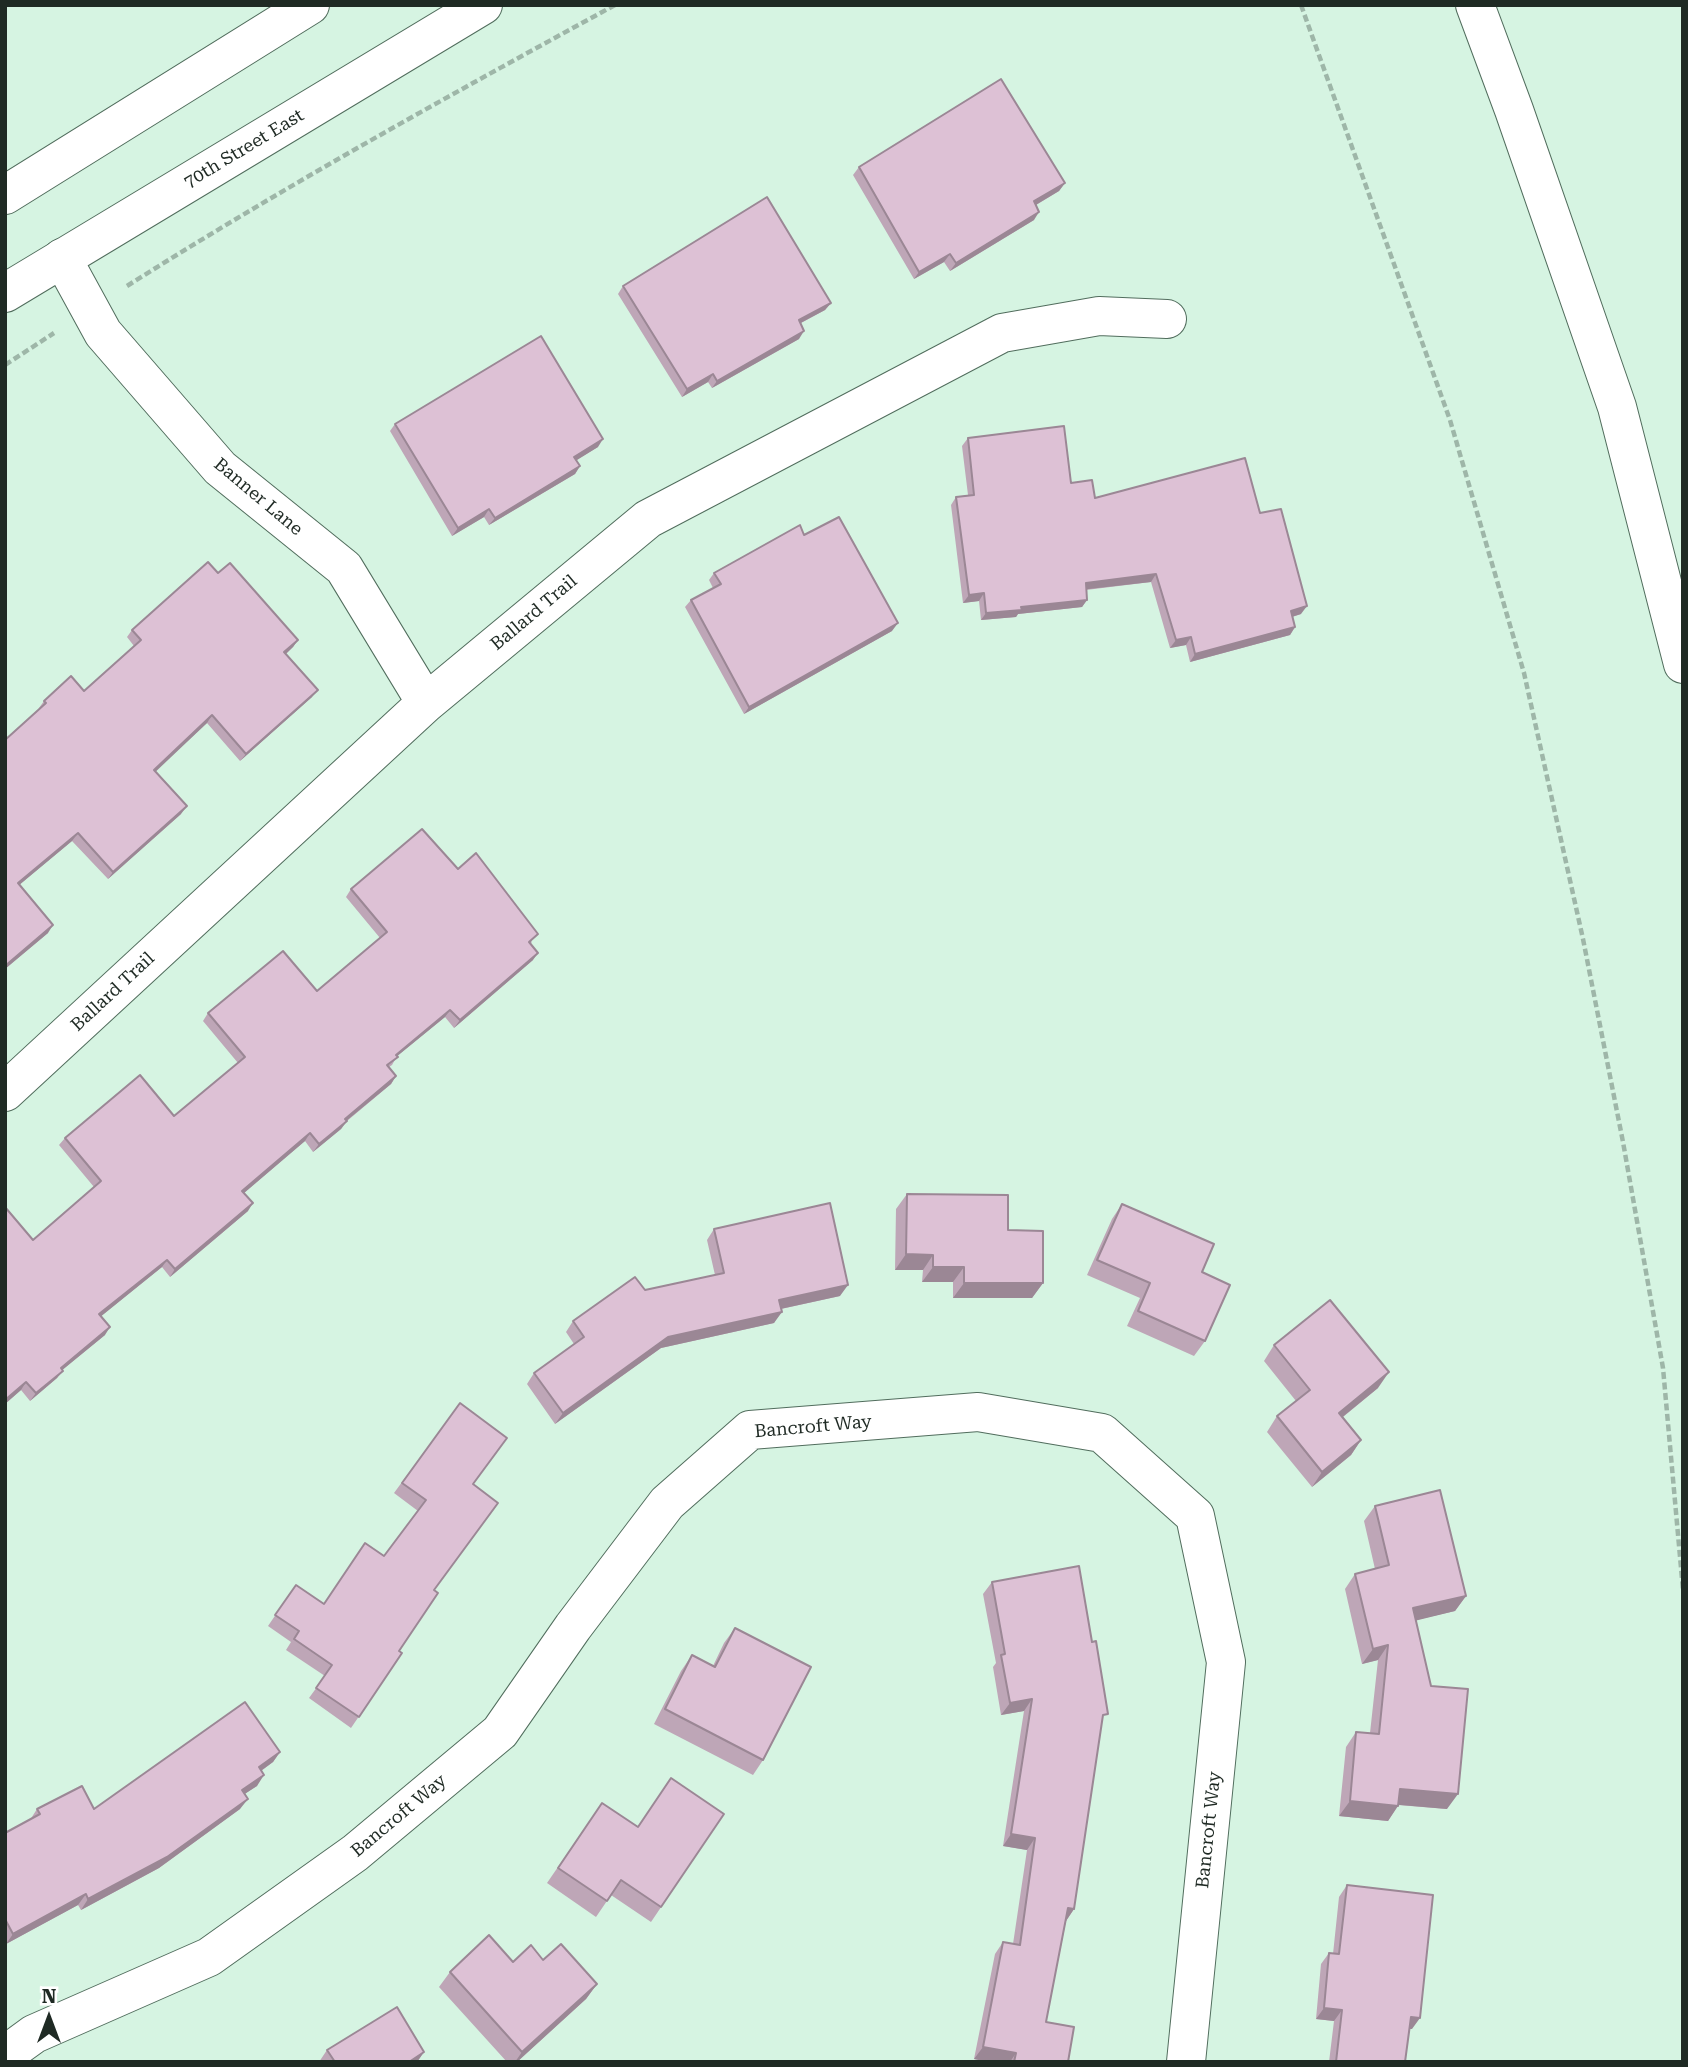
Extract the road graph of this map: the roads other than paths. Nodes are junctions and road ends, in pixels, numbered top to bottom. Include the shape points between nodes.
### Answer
1 (310, 5) edge
2 (483, 5) edge
3 (1475, 5) edge
4 (5, 195) edge
5 (62, 258) junction
6 (5, 293) edge
7 (1167, 319) dead end
8 (1683, 664) edge
9 (426, 703) junction
10 (5, 1092) edge
11 (5, 2055) edge
12 (1186, 2062) edge

1 - 4 main road
2 - 5 main road, 70th Street East
3 - 8 main road via 1617,408
5 - 6 main road, 70th Street East
5 - 9 main road, Banner Lane via 103,334 220,468 344,568
7 - 9 main road, Ballard Trail via 1099,316 1002,334 977,346 648,519
9 - 10 main road, Ballard Trail
11 - 12 main road, Bancroft Way via 34,2034 209,1958 355,1853 500,1732 667,1503 750,1430 978,1412 1102,1433 1195,1516 1226,1662

